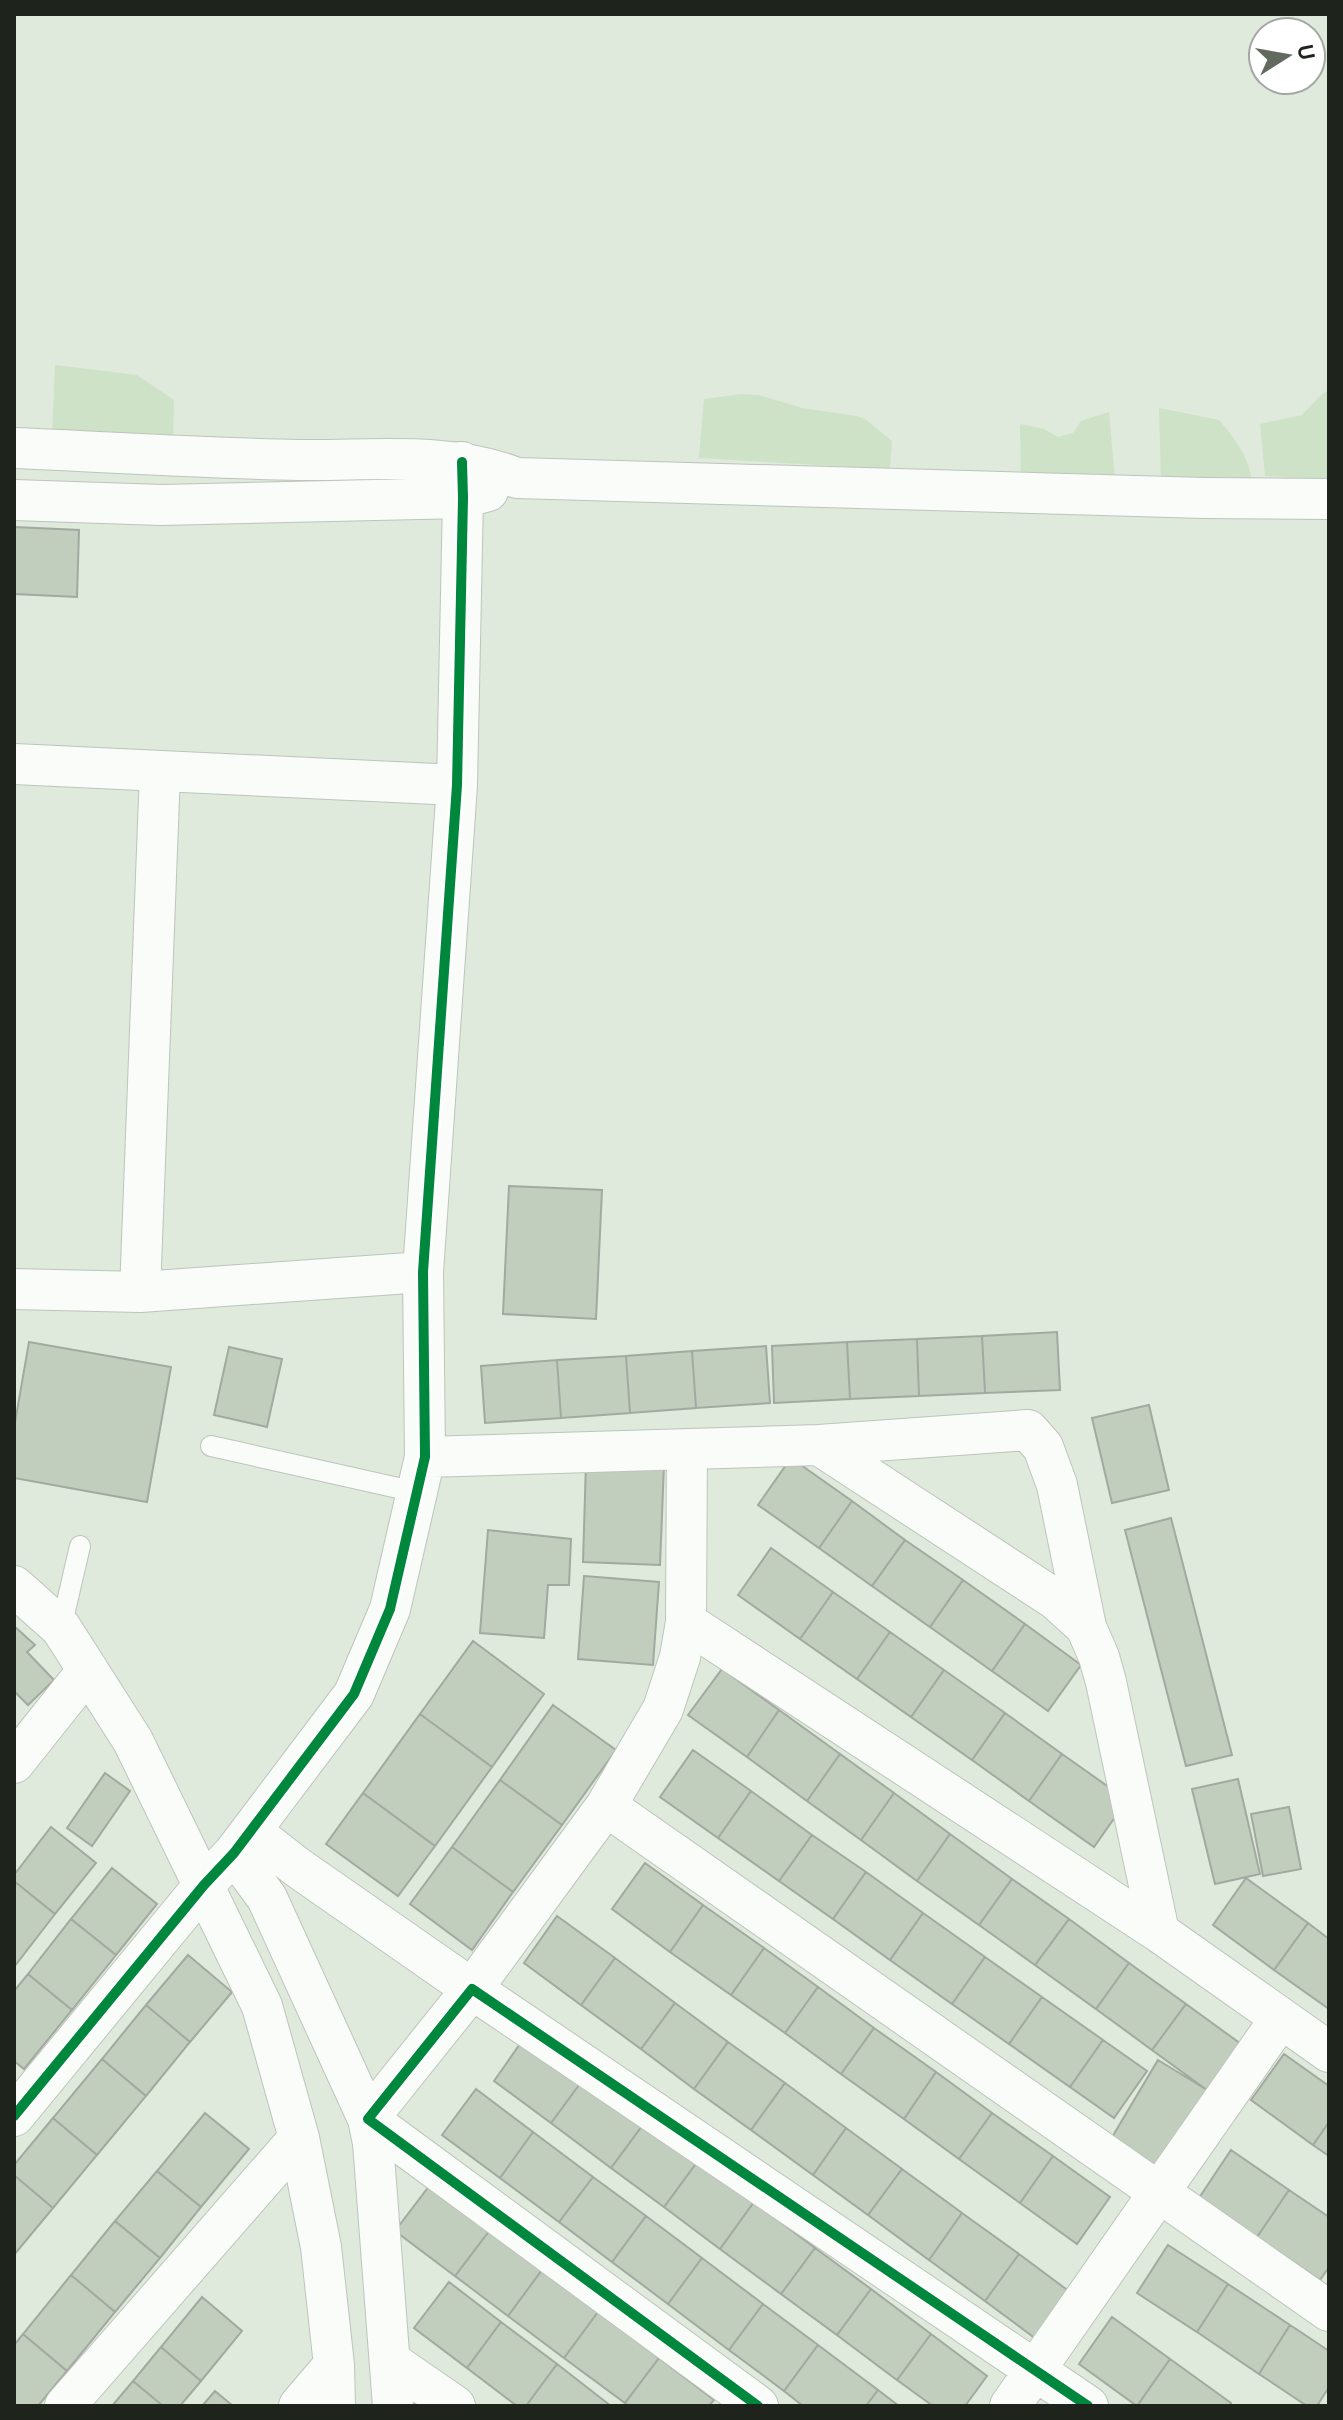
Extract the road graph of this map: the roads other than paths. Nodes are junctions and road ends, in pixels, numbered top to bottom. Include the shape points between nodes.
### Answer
1 (14, 448) edge
2 (462, 480) junction
3 (1329, 499) edge
4 (14, 500) edge
5 (14, 764) edge
6 (160, 772) junction
7 (457, 785) junction
8 (423, 1272) junction
9 (14, 1289) edge
10 (140, 1292) junction
11 (819, 1445) junction
12 (211, 1446) dead end
13 (687, 1450) junction
14 (421, 1474) junction
15 (80, 1546) dead end
16 (14, 1586) edge
17 (686, 1622) junction
18 (1086, 1627) junction
19 (61, 1628) junction
20 (88, 1670) junction
21 (14, 1763) edge
22 (606, 1806) junction
23 (242, 1842) junction
24 (204, 1885) junction
25 (1159, 1932) junction
26 (472, 1989) junction
27 (1280, 2019) junction
28 (1329, 2052) edge
29 (14, 2116) edge
30 (368, 2119) junction
31 (299, 2138) junction
32 (1161, 2193) junction
33 (1329, 2311) edge
34 (390, 2361) junction
35 (334, 2365) junction
36 (1036, 2369) junction
37 (65, 2406) edge
38 (299, 2406) edge
39 (335, 2406) edge
40 (393, 2406) edge
41 (455, 2406) edge
42 (758, 2406) edge
43 (1010, 2406) edge
44 (1088, 2406) edge

1 - 2 street via 361,458
2 - 3 street via 496,489 517,478
2 - 4 street via 162,505
2 - 7 street
5 - 6 street
6 - 7 street
6 - 10 street
7 - 8 street
8 - 10 street
8 - 14 street
9 - 10 street
11 - 13 street
11 - 18 street via 1055,1599
11 - 18 street via 1028,1430 1043,1447 1057,1485
12 - 14 lane
13 - 14 street
13 - 17 street
14 - 23 street via 390,1609 354,1694
15 - 19 lane
16 - 19 street
17 - 22 street via 663,1709
17 - 25 street
18 - 25 street via 1106,1682
19 - 20 street
20 - 21 street
20 - 24 street via 133,1741
22 - 26 street
22 - 32 street
23 - 24 street
23 - 26 street via 297,1867
23 - 30 street
24 - 29 street
24 - 31 street via 262,2006
25 - 27 street
26 - 30 street
26 - 36 street
27 - 28 street
27 - 32 street
30 - 34 street
30 - 42 street
31 - 35 street via 321,2247
31 - 37 street
32 - 33 street
32 - 36 street
34 - 40 street
34 - 41 street
35 - 38 street
35 - 39 street
36 - 43 street
36 - 44 street

